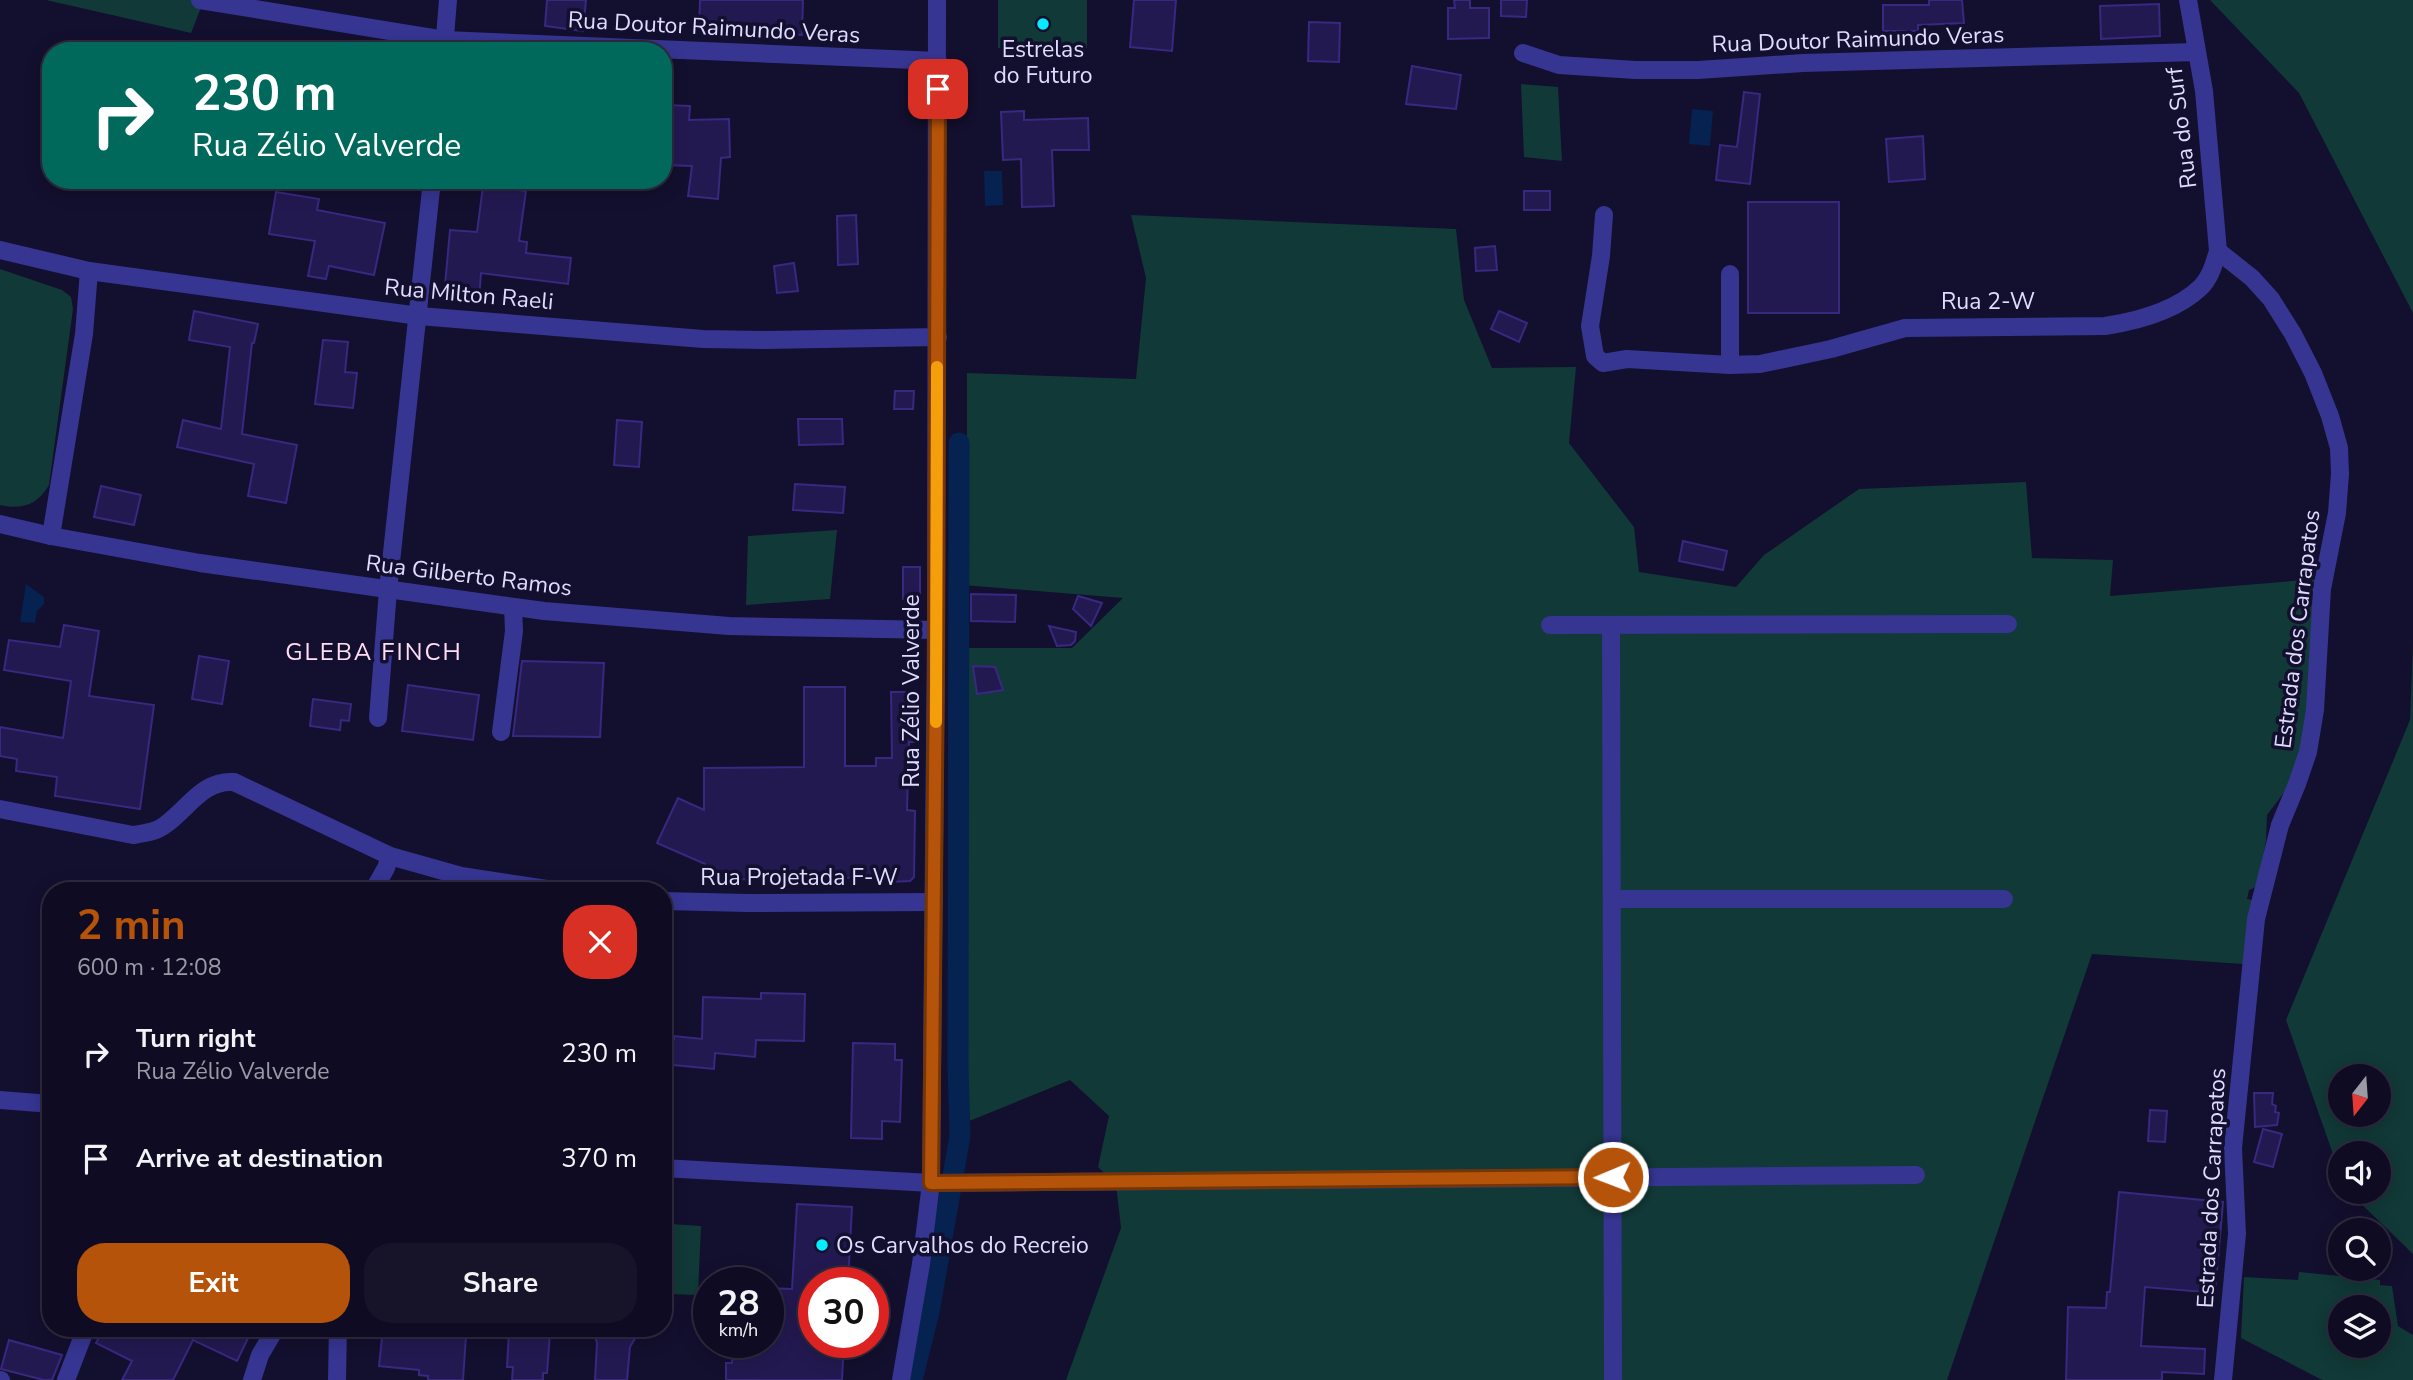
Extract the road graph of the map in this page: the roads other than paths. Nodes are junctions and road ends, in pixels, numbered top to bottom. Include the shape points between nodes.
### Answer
1 (200, 0) edge
2 (449, 0) edge
3 (937, 0) edge
4 (2188, 0) edge
5 (429, 42) edge
6 (445, 42) edge
7 (672, 52) edge
8 (2197, 52) junction
9 (1523, 53) dead end
10 (938, 61) junction
11 (431, 189) edge
12 (1604, 215) dead end
13 (0, 250) edge
14 (2218, 251) junction
15 (89, 271) junction
16 (1730, 274) dead end
17 (419, 316) junction
18 (938, 337) junction
19 (1730, 365) junction
20 (0, 524) edge
21 (51, 536) junction
22 (388, 590) junction
23 (513, 607) junction
24 (2008, 624) dead end
25 (1550, 625) dead end
26 (1611, 625) junction
27 (936, 629) junction
28 (378, 718) dead end
29 (501, 732) dead end
30 (0, 810) edge
31 (390, 856) junction
32 (379, 882) edge
33 (501, 882) edge
34 (1612, 899) junction
35 (2004, 899) dead end
36 (672, 901) edge
37 (934, 902) junction
38 (0, 1100) edge
39 (42, 1103) edge
40 (672, 1169) edge
41 (1916, 1175) dead end
42 (1613, 1177) junction
43 (931, 1183) junction
44 (83, 1337) edge
45 (271, 1337) edge
46 (338, 1337) edge
47 (66, 1380) edge
48 (252, 1380) edge
49 (337, 1380) edge
50 (901, 1380) edge
51 (1613, 1380) edge
52 (2223, 1380) edge

1 - 5 street, Rua Doutor Raimundo Veras
2 - 6 street
3 - 10 street, Rua Zélio Valverde
4 - 8 street, Rua do Surf
7 - 10 street, Rua Doutor Raimundo Veras
8 - 9 street, Rua Doutor Raimundo Veras via 1803,62 1698,70 1559,65
8 - 14 street, Rua do Surf
10 - 18 street, Rua Zélio Valverde
11 - 17 street
12 - 19 street, Rua 2-W via 1590,326 1595,356 1603,363 1628,359
13 - 15 street, Rua Milton Raeli
14 - 19 street, Rua 2-W via 2202,286 2180,302 2131,323 1905,328 1831,349
14 - 52 street, Estrada dos Carrapatos via 2271,299 2293,334 2330,416 2340,474 2322,589 2308,752 2280,825 2256,919 2233,1148 2237,1234
15 - 17 street, Rua Milton Raeli
15 - 21 street via 84,334
16 - 19 street
17 - 18 street, Rua Milton Raeli via 703,339
17 - 22 street
18 - 27 street, Rua Zélio Valverde
20 - 21 street, Rua Gilberto Ramos
21 - 22 street, Rua Gilberto Ramos
22 - 23 street, Rua Gilberto Ramos
22 - 28 street
23 - 27 street, Rua Gilberto Ramos via 729,625
23 - 29 street
24 - 26 street
25 - 26 street
26 - 34 street
27 - 37 street, Rua Zélio Valverde
30 - 31 street via 133,835 165,825 207,787 234,782
31 - 32 street
31 - 33 street
34 - 35 street
34 - 42 street
36 - 37 street, Rua Projetada F-W
37 - 43 street, Rua Zélio Valverde
38 - 39 street
40 - 43 street
41 - 42 street
42 - 43 street
42 - 51 street
43 - 50 street, Rua Zélio Valverde
44 - 47 street
45 - 48 street
46 - 49 street

